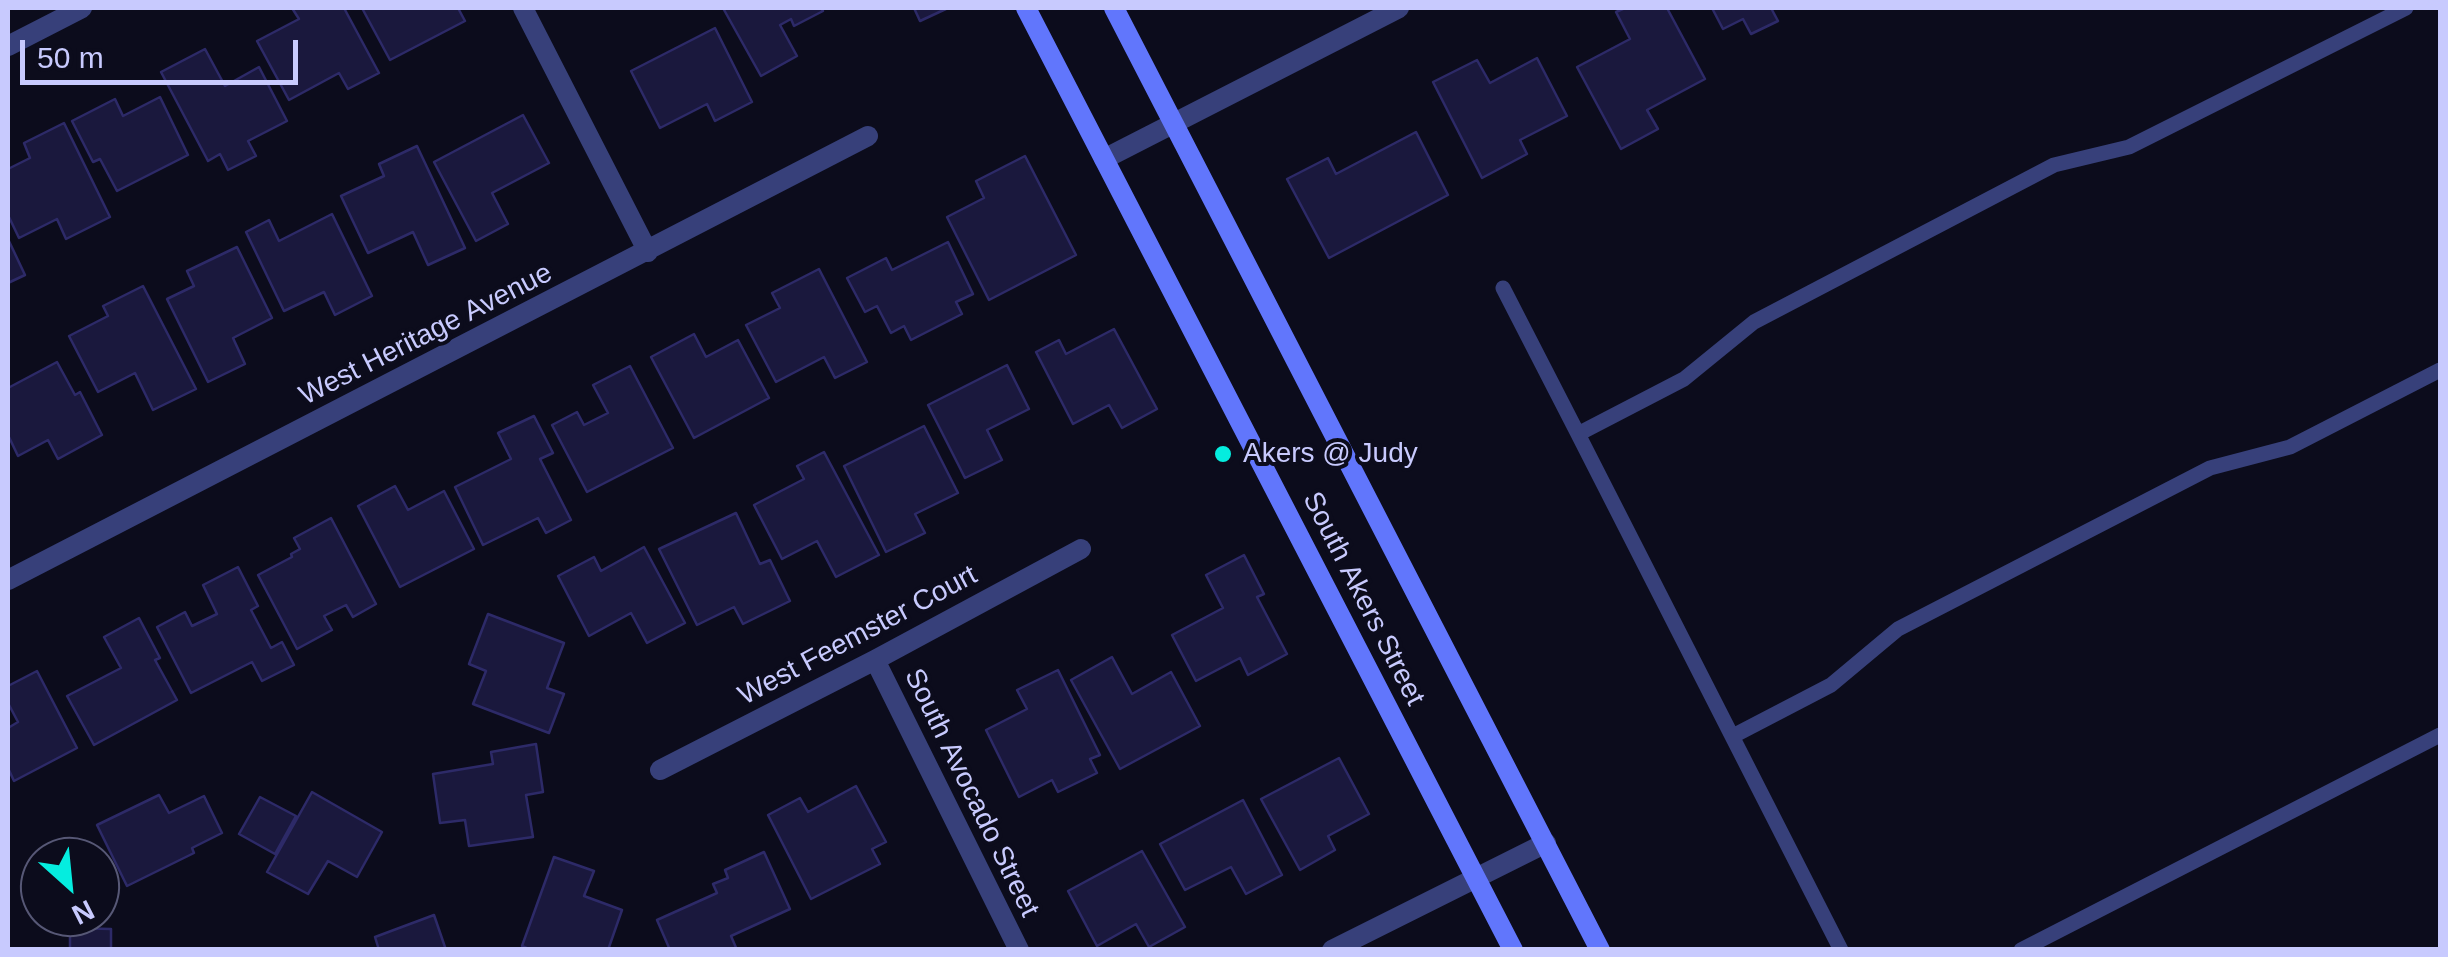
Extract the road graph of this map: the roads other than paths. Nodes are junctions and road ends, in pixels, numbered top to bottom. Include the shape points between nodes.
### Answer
1 (82, 8) edge
2 (523, 8) edge
3 (1026, 8) edge
4 (1114, 8) edge
5 (1399, 8) edge
6 (2406, 8) edge
7 (8, 46) edge
8 (1174, 123) junction
9 (868, 136) dead end
10 (1104, 159) junction
11 (648, 252) junction
12 (1503, 288) dead end
13 (2440, 370) edge
14 (1578, 434) junction
15 (1081, 549) dead end
16 (8, 580) edge
17 (875, 660) junction
18 (2440, 735) edge
19 (1733, 736) junction
20 (660, 770) dead end
21 (1546, 843) junction
22 (1476, 878) junction
23 (1019, 950) edge
24 (1332, 950) edge
25 (1513, 950) edge
26 (1600, 950) edge
27 (1841, 950) edge
28 (2020, 950) edge

1 - 7 street
2 - 11 street
3 - 10 main road, South Akers Street
4 - 8 main road, South Akers Street
5 - 8 street
6 - 14 lane via 2129,147 2054,165 1754,322 1684,379
8 - 10 street
8 - 21 main road, South Akers Street
9 - 11 street, West Heritage Avenue
10 - 22 main road, South Akers Street
11 - 16 street, West Heritage Avenue
12 - 14 lane
13 - 19 lane via 2290,446 2210,468 1898,629 1831,686
14 - 19 lane
15 - 17 street, West Feemster Court
17 - 20 street, West Feemster Court
17 - 23 street, South Avocado Street
18 - 28 lane
19 - 27 lane
21 - 22 street
21 - 26 main road, South Akers Street
22 - 24 street
22 - 25 main road, South Akers Street

